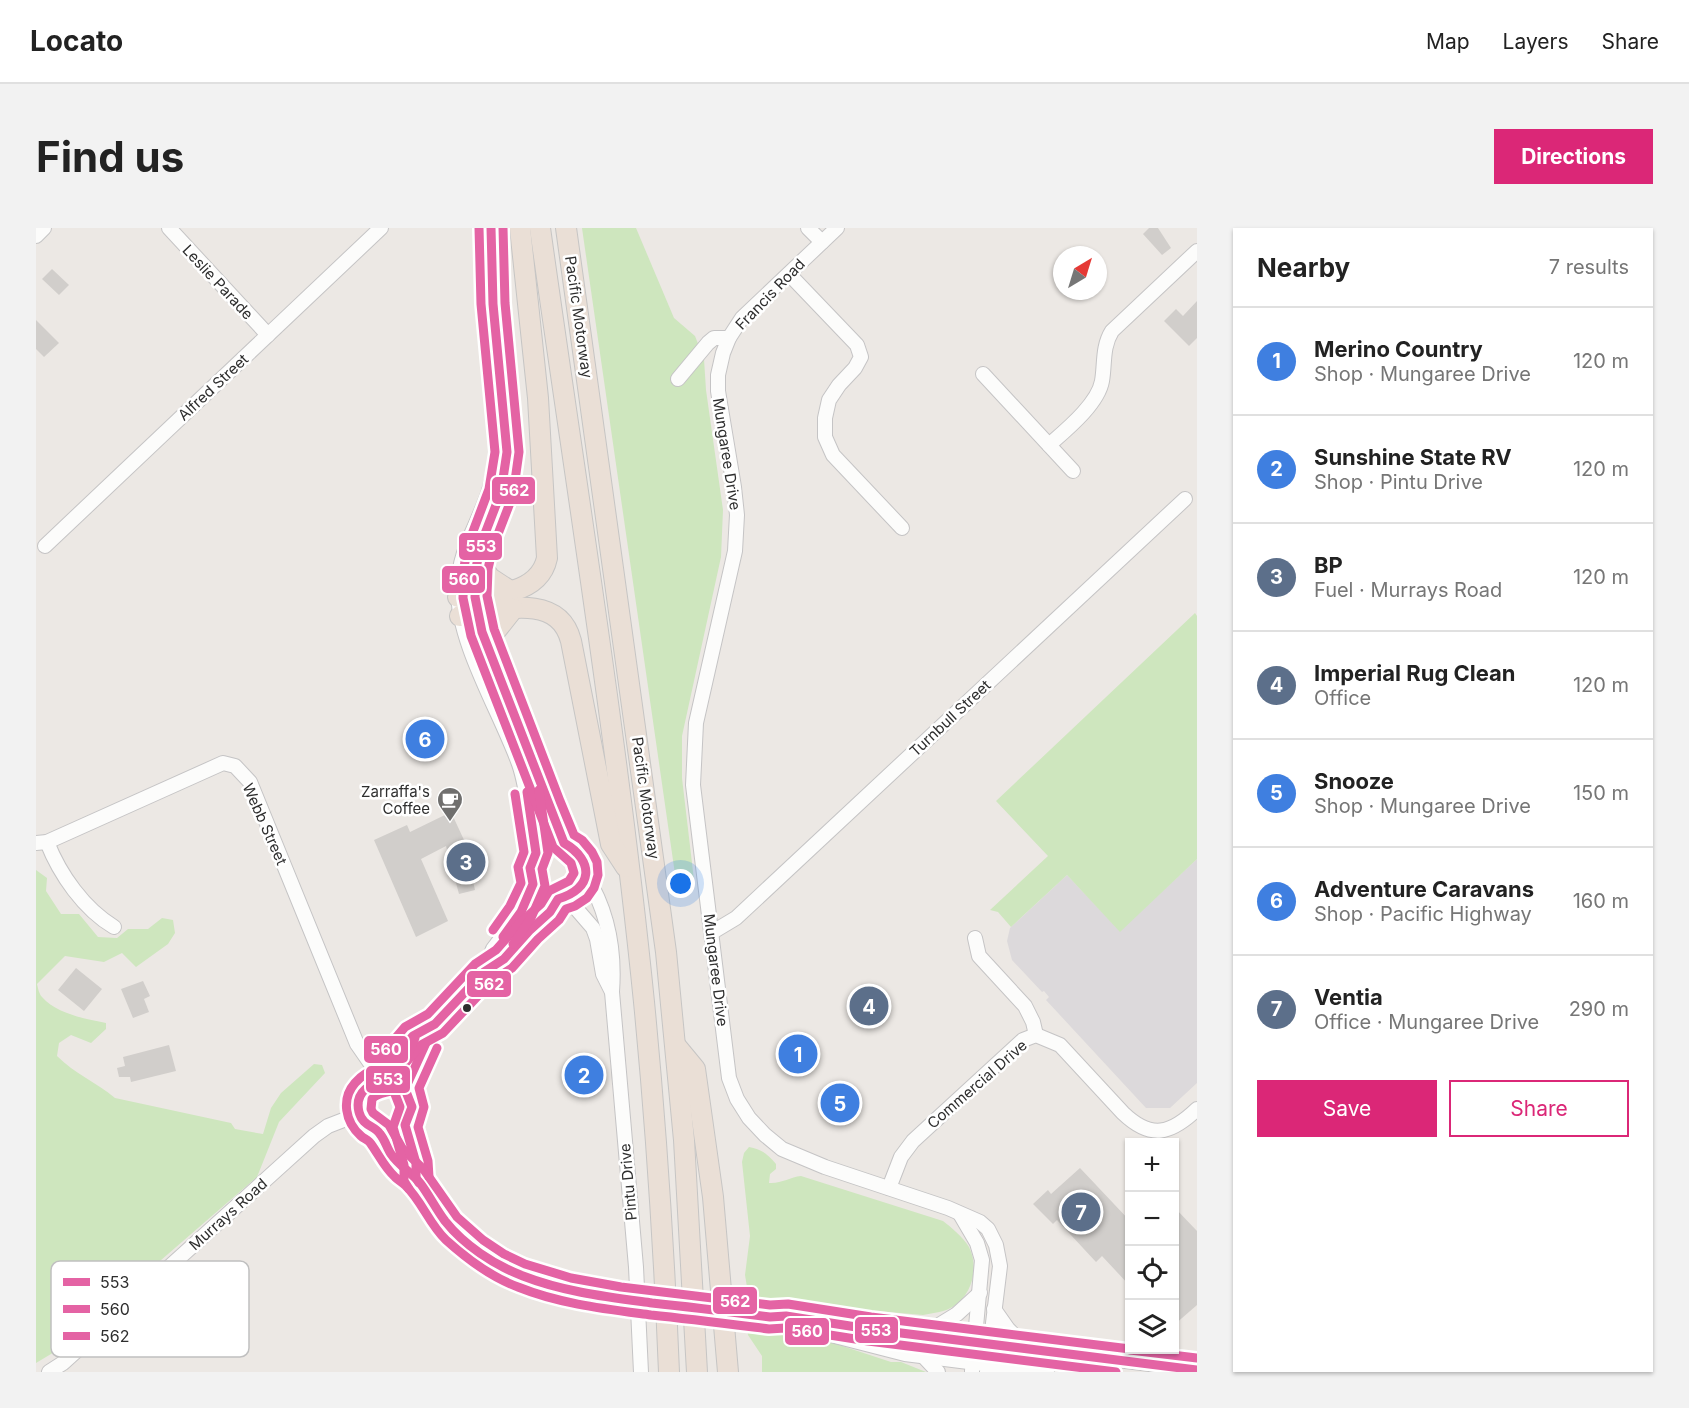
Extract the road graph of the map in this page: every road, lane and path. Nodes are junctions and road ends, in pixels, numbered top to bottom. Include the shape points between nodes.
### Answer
1 (44, 228) edge
2 (169, 228) edge
3 (381, 228) edge
4 (491, 228) edge
5 (520, 228) edge
6 (540, 228) edge
7 (566, 228) edge
8 (808, 228) edge
9 (837, 228) edge
10 (36, 236) edge
11 (822, 242) junction
12 (1197, 251) edge
13 (789, 274) junction
14 (268, 335) junction
15 (729, 338) junction
16 (983, 374) dead end
17 (678, 379) dead end
18 (503, 421) junction
19 (1049, 445) junction
20 (1073, 471) dead end
21 (1185, 499) dead end
22 (902, 528) dead end
23 (45, 546) dead end
24 (477, 560) junction
25 (512, 600) junction
26 (468, 606) junction
27 (486, 643) junction
28 (42, 842) edge
29 (564, 843) junction
30 (536, 853) junction
31 (629, 872) junction
32 (586, 876) junction
33 (532, 884) junction
34 (562, 899) junction
35 (114, 927) dead end
36 (711, 933) junction
37 (975, 938) dead end
38 (484, 972) junction
39 (612, 992) junction
40 (435, 1024) junction
41 (1036, 1035) junction
42 (675, 1046) junction
43 (385, 1080) junction
44 (405, 1089) junction
45 (1197, 1109) edge
46 (359, 1114) junction
47 (405, 1125) junction
48 (380, 1133) junction
49 (416, 1178) junction
50 (889, 1188) junction
51 (960, 1214) junction
52 (176, 1261) edge
53 (980, 1293) junction
54 (994, 1309) junction
55 (770, 1317) junction
56 (929, 1337) junction
57 (974, 1342) junction
58 (990, 1344) junction
59 (1028, 1349) junction
60 (70, 1357) edge
61 (924, 1357) junction
62 (972, 1368) edge
63 (987, 1368) edge
64 (1197, 1370) edge
65 (1024, 1371) edge
66 (49, 1372) edge
67 (641, 1372) edge
68 (669, 1372) edge
69 (698, 1372) edge
70 (728, 1372) edge
71 (938, 1372) edge
72 (1047, 1372) edge

1 - 10 street
2 - 14 street, Leslie Parade
3 - 14 street, Alfred Street
4 - 18 street
5 - 25 highway via 538,398 548,552 538,577
6 - 31 highway, Pacific Motorway
7 - 42 highway, Pacific Motorway via 658,885
8 - 11 street
9 - 11 street, Francis Road
11 - 13 street, Francis Road
12 - 19 street via 1112,331 1106,340 1098,393
13 - 15 street, Francis Road via 742,318
13 - 22 street via 857,345 861,357 829,400 825,437 833,454
14 - 23 street, Alfred Street
15 - 17 street, Francis Road via 714,338
15 - 36 street, Mungaree Drive via 718,375 718,391 737,515 735,551 696,723 693,774
16 - 19 street
18 - 24 street via 507,452 504,479
18 - 26 street via 491,486 462,557 458,577
19 - 20 street
21 - 36 street, Turnbull Street via 736,918
24 - 25 highway
24 - 26 street
25 - 26 highway
25 - 27 highway
25 - 31 highway via 543,609 558,617 567,629 611,844
26 - 27 street
26 - 30 street via 465,635 523,775
27 - 29 street via 535,760
28 - 35 street via 92,912
28 - 43 street, Webb Street via 223,763 235,766 250,782 357,1044
29 - 30 street via 549,844
29 - 32 street via 584,859
30 - 33 street via 530,868
31 - 68 highway, Pacific Motorway via 651,1083
32 - 34 street via 579,890
32 - 39 street, Pintu Drive via 597,893 609,934
33 - 34 street via 543,895
33 - 38 street via 521,912 493,949
34 - 38 street via 504,959
34 - 39 street, Pintu Drive via 593,928 603,974
36 - 50 street, Mungaree Drive via 728,1071 744,1111 765,1136 789,1153
37 - 41 street via 979,956 1025,1006
38 - 40 street
39 - 67 street, Pintu Drive
40 - 43 street via 413,1036 400,1050
40 - 44 street
41 - 45 street, Commercial Drive via 1060,1045 1123,1113 1144,1129 1176,1127
41 - 50 street, Commercial Drive via 1023,1040 913,1140 901,1157
42 - 69 highway, Pacific Motorway
42 - 70 highway via 695,1069 713,1197
43 - 44 street via 395,1081
43 - 46 street via 360,1095
44 - 47 street via 412,1103
46 - 48 street via 367,1126
46 - 52 street, Murrays Road via 314,1136
47 - 48 street via 398,1131
47 - 49 street via 416,1163
48 - 49 street via 383,1145
49 - 55 street, bridge via 443,1219 479,1252 513,1273 560,1290 589,1295
50 - 51 street, Mungaree Drive
51 - 53 street via 980,1254
51 - 54 street, Mungaree Drive via 984,1224 996,1245 1000,1266
53 - 56 street
53 - 57 street
54 - 58 street, Mungaree Drive
54 - 59 street
55 - 56 street
55 - 61 street via 879,1349
56 - 57 street
57 - 58 street
57 - 62 street
58 - 59 street
58 - 63 street, Mungaree Drive
59 - 64 street
60 - 66 street, Murrays Road
61 - 62 street
61 - 71 street
62 - 63 street
63 - 65 street
65 - 72 street

